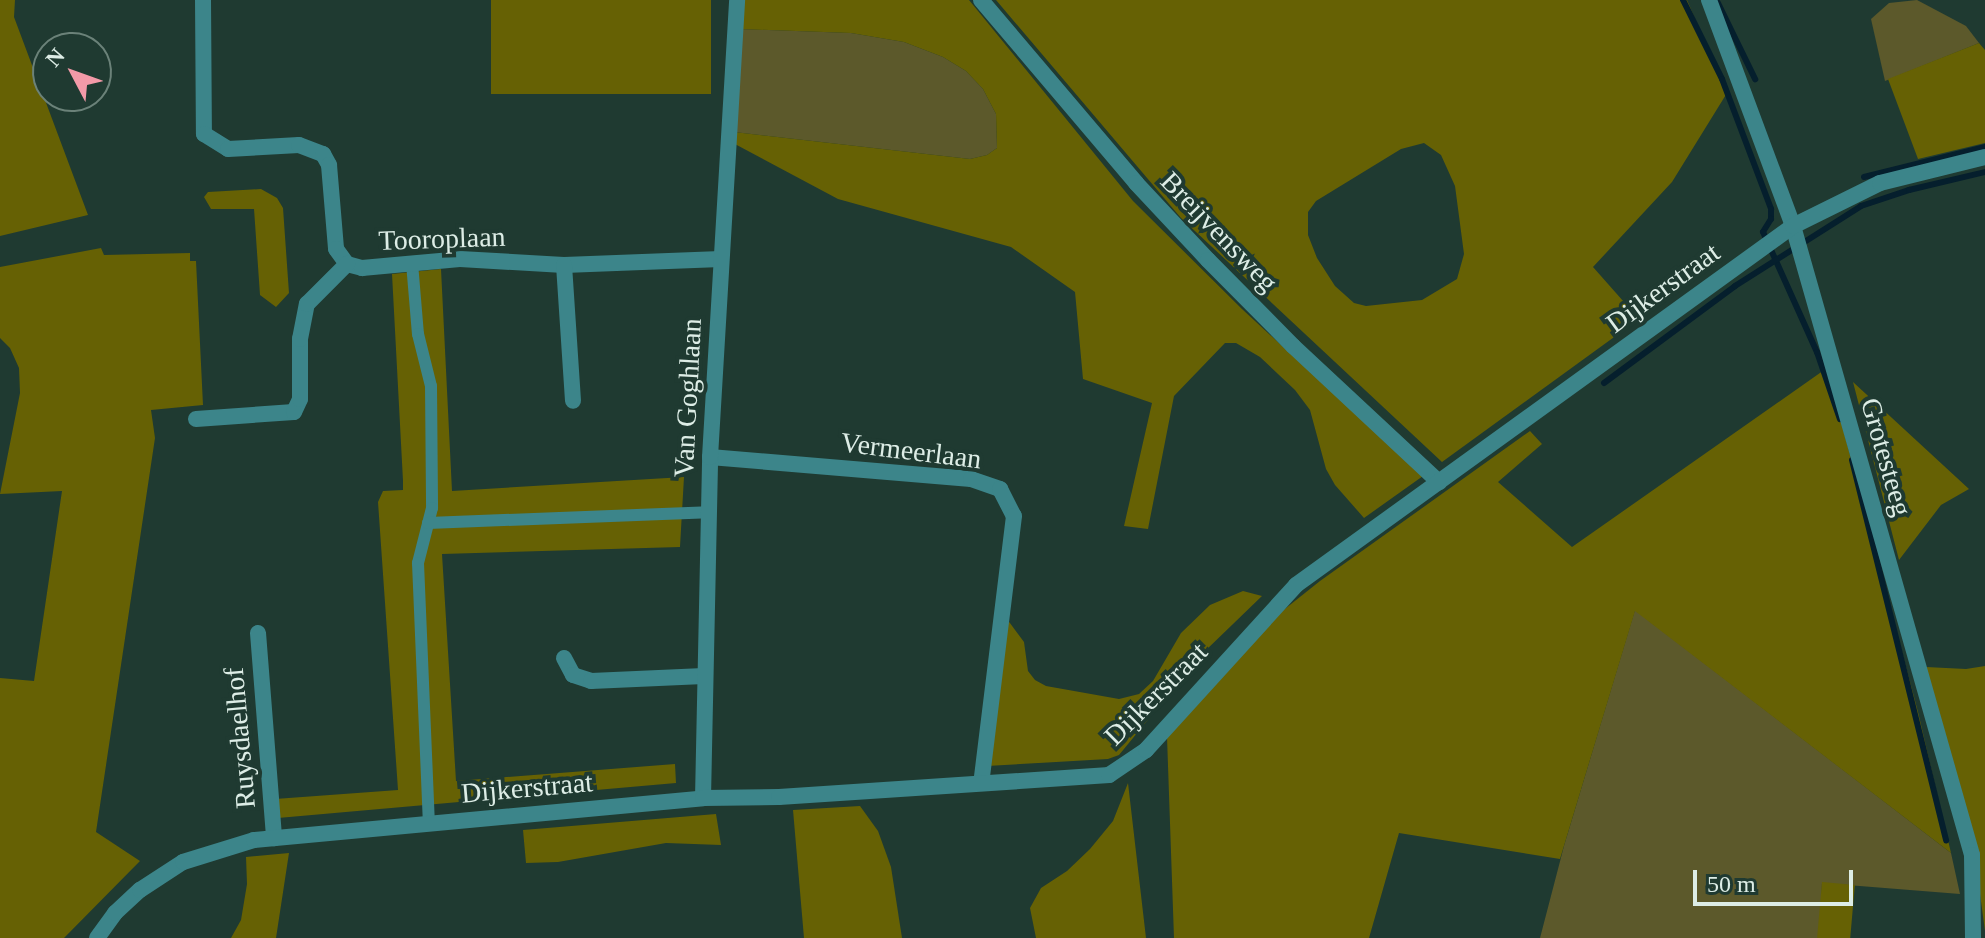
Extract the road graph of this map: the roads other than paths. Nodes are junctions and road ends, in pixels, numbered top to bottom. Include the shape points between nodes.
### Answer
1 (203, 0) edge
2 (737, 0) edge
3 (981, 0) edge
4 (1709, 0) edge
5 (1985, 157) edge
6 (1793, 226) junction
7 (721, 259) junction
8 (412, 263) junction
9 (347, 264) junction
10 (564, 265) junction
11 (573, 401) dead end
12 (196, 419) dead end
13 (710, 457) junction
14 (1439, 482) junction
15 (708, 512) junction
16 (428, 523) junction
17 (258, 633) dead end
18 (564, 658) dead end
19 (704, 676) junction
20 (981, 783) junction
21 (703, 798) junction
22 (429, 823) junction
23 (274, 838) junction
24 (97, 938) edge
25 (1973, 938) edge

1 - 9 street, Tooroplaan via 204,134 228,149 299,145 323,154 329,165 336,249
2 - 7 street, Van Goghlaan
3 - 14 street, Breijvensweg via 1208,260
4 - 6 street, Grotesteeg
5 - 6 street, Dijkerstraat via 1880,183
6 - 14 street, Dijkerstraat
6 - 25 street, Grotesteeg via 1972,855
7 - 10 street, Tooroplaan
7 - 13 street, Van Goghlaan
8 - 9 street, Tooroplaan via 362,268
8 - 10 street, Tooroplaan via 460,259
8 - 16 street via 418,334 431,386
9 - 12 street via 307,304 300,339 300,399 294,412
10 - 11 street
13 - 15 street, Van Goghlaan
13 - 20 street, Vermeerlaan via 971,479 1000,489 1014,516
14 - 20 street, Dijkerstraat via 1296,585 1146,750 1124,766 1109,775
15 - 16 street
15 - 19 street, Van Goghlaan
16 - 22 street via 418,563
17 - 23 street, Ruysdaelhof
18 - 19 street via 573,675 591,681
19 - 21 street, Van Goghlaan
20 - 21 street, Dijkerstraat
21 - 22 street, Dijkerstraat
22 - 23 street, Dijkerstraat
23 - 24 street, Dijkerstraat via 183,862 140,890

